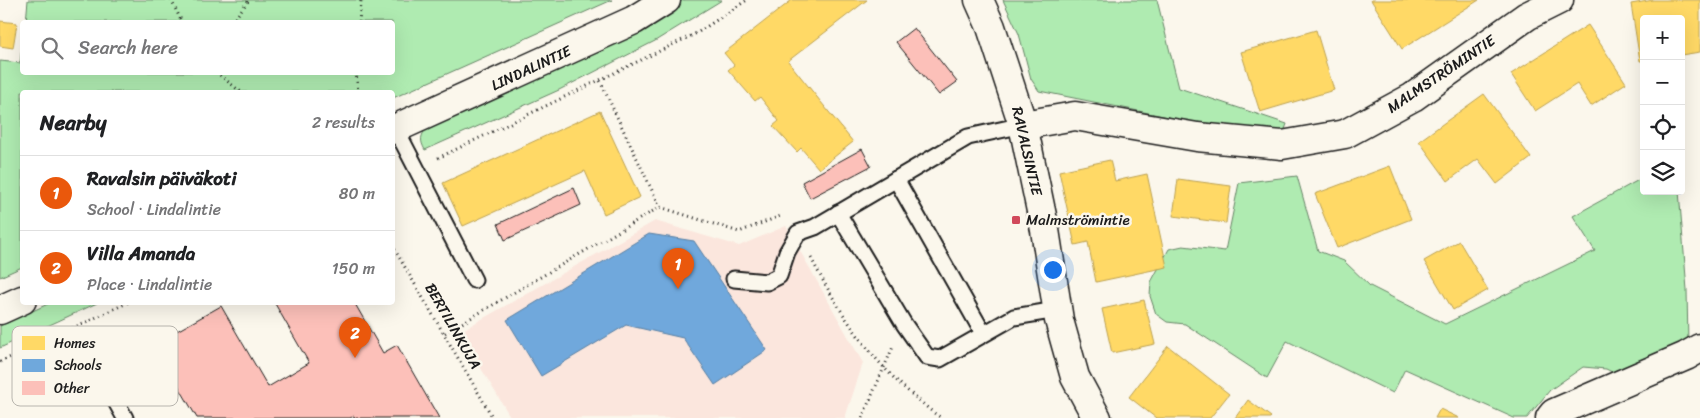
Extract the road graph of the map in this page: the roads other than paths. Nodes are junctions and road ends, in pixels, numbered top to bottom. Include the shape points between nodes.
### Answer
1 (666, 0) edge
2 (979, 0) edge
3 (1559, 0) edge
4 (1023, 125) junction
5 (395, 129) edge
6 (395, 131) edge
7 (896, 179) junction
8 (838, 213) junction
9 (734, 279) dead end
10 (474, 280) dead end
11 (20, 301) edge
12 (0, 310) edge
13 (1057, 310) junction
14 (983, 333) junction
15 (1700, 348) edge
16 (118, 406) edge
17 (125, 418) edge
18 (1097, 418) edge
19 (1550, 418) edge

1 - 5 street, LINDALINTIE via 634,20
2 - 4 street, RAVALSINTIE
3 - 4 street, MALMSTRÖMINTIE via 1527,16 1413,97 1345,134 1282,144 1197,137 1075,116
4 - 7 lane via 968,137
4 - 13 street, RAVALSINTIE via 1045,230
6 - 10 lane
7 - 8 lane
7 - 14 lane
8 - 9 lane via 798,233 779,276 767,282
8 - 14 lane via 927,357 940,359
11 - 12 street
13 - 14 lane via 1014,317
13 - 18 street, RAVALSINTIE via 1075,377
15 - 19 street via 1554,413
16 - 17 lane

